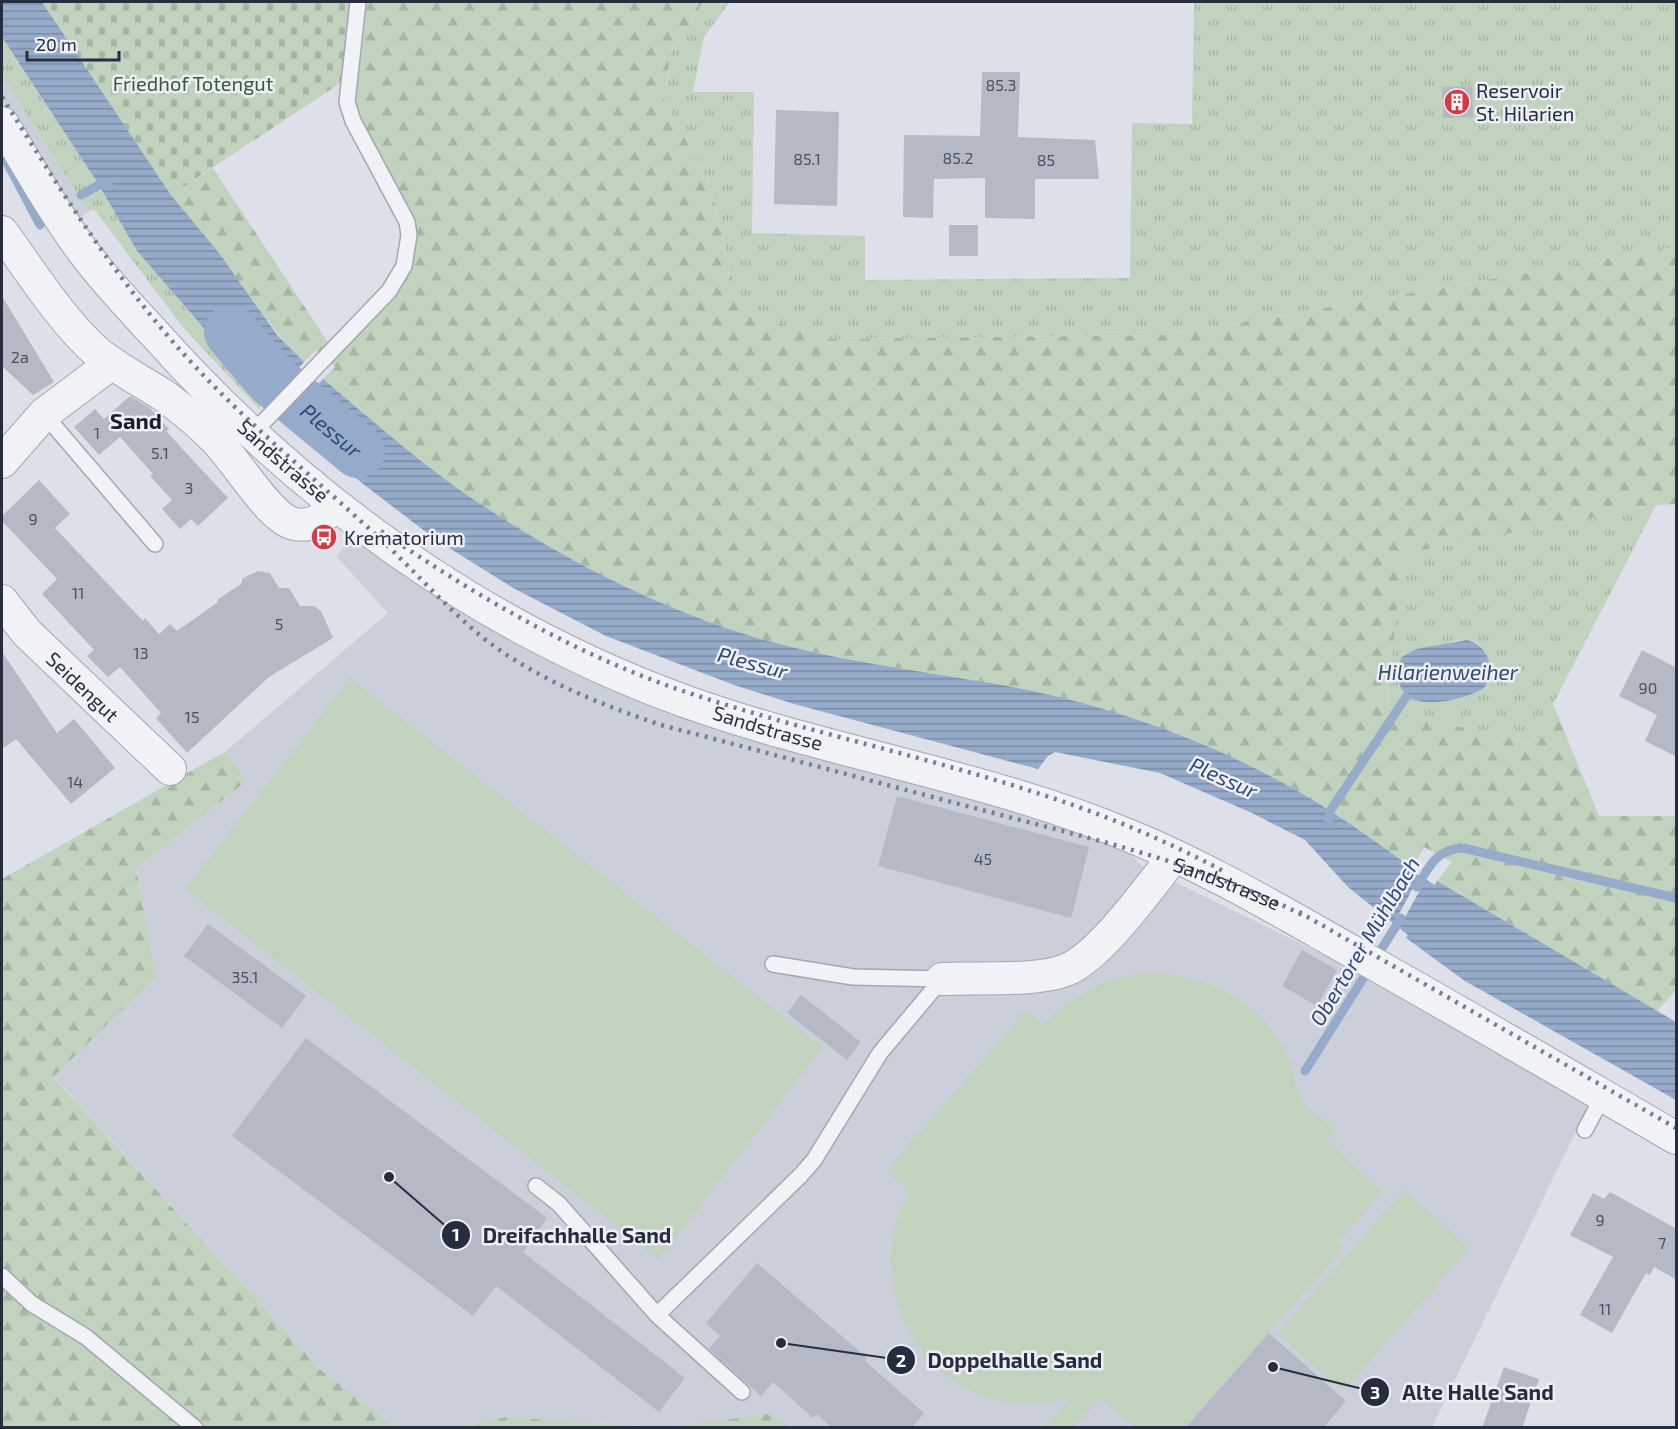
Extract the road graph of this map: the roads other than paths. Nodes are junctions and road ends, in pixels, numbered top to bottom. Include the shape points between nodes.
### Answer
1 (358, 2) edge
2 (2, 123) edge
3 (2, 232) edge
4 (112, 363) junction
5 (44, 414) junction
6 (260, 427) junction
7 (2, 462) edge
8 (334, 506) junction
9 (155, 544) dead end
10 (2, 601) edge
11 (170, 769) dead end
12 (1174, 856) junction
13 (772, 964) dead end
14 (942, 979) junction
15 (1603, 1096) junction
16 (1585, 1130) dead end
17 (1677, 1138) edge
18 (536, 1186) dead end
19 (2, 1276) edge
20 (657, 1315) junction
21 (742, 1392) dead end
22 (195, 1428) edge

1 - 6 lane via 347,102 353,121 407,222 404,266 379,303
2 - 6 street, Sandstrasse via 88,258 194,378
3 - 4 street via 83,339
4 - 5 street
4 - 8 street via 162,394 199,425 283,519 310,524 322,519
5 - 7 street
5 - 9 lane
6 - 8 street, Sandstrasse
8 - 12 street, Sandstrasse via 365,525 387,546 458,590 541,638 634,682 738,719 1044,804
10 - 11 street, Seidengut via 27,633
12 - 14 street via 1094,950 1068,969 1035,976
12 - 15 street, Sandstrasse via 1271,906
13 - 14 lane via 853,977
14 - 20 lane via 880,1053 814,1160
15 - 16 lane
15 - 17 street, Sandstrasse
18 - 20 lane via 559,1204
19 - 22 lane via 32,1304 86,1337
20 - 21 lane

